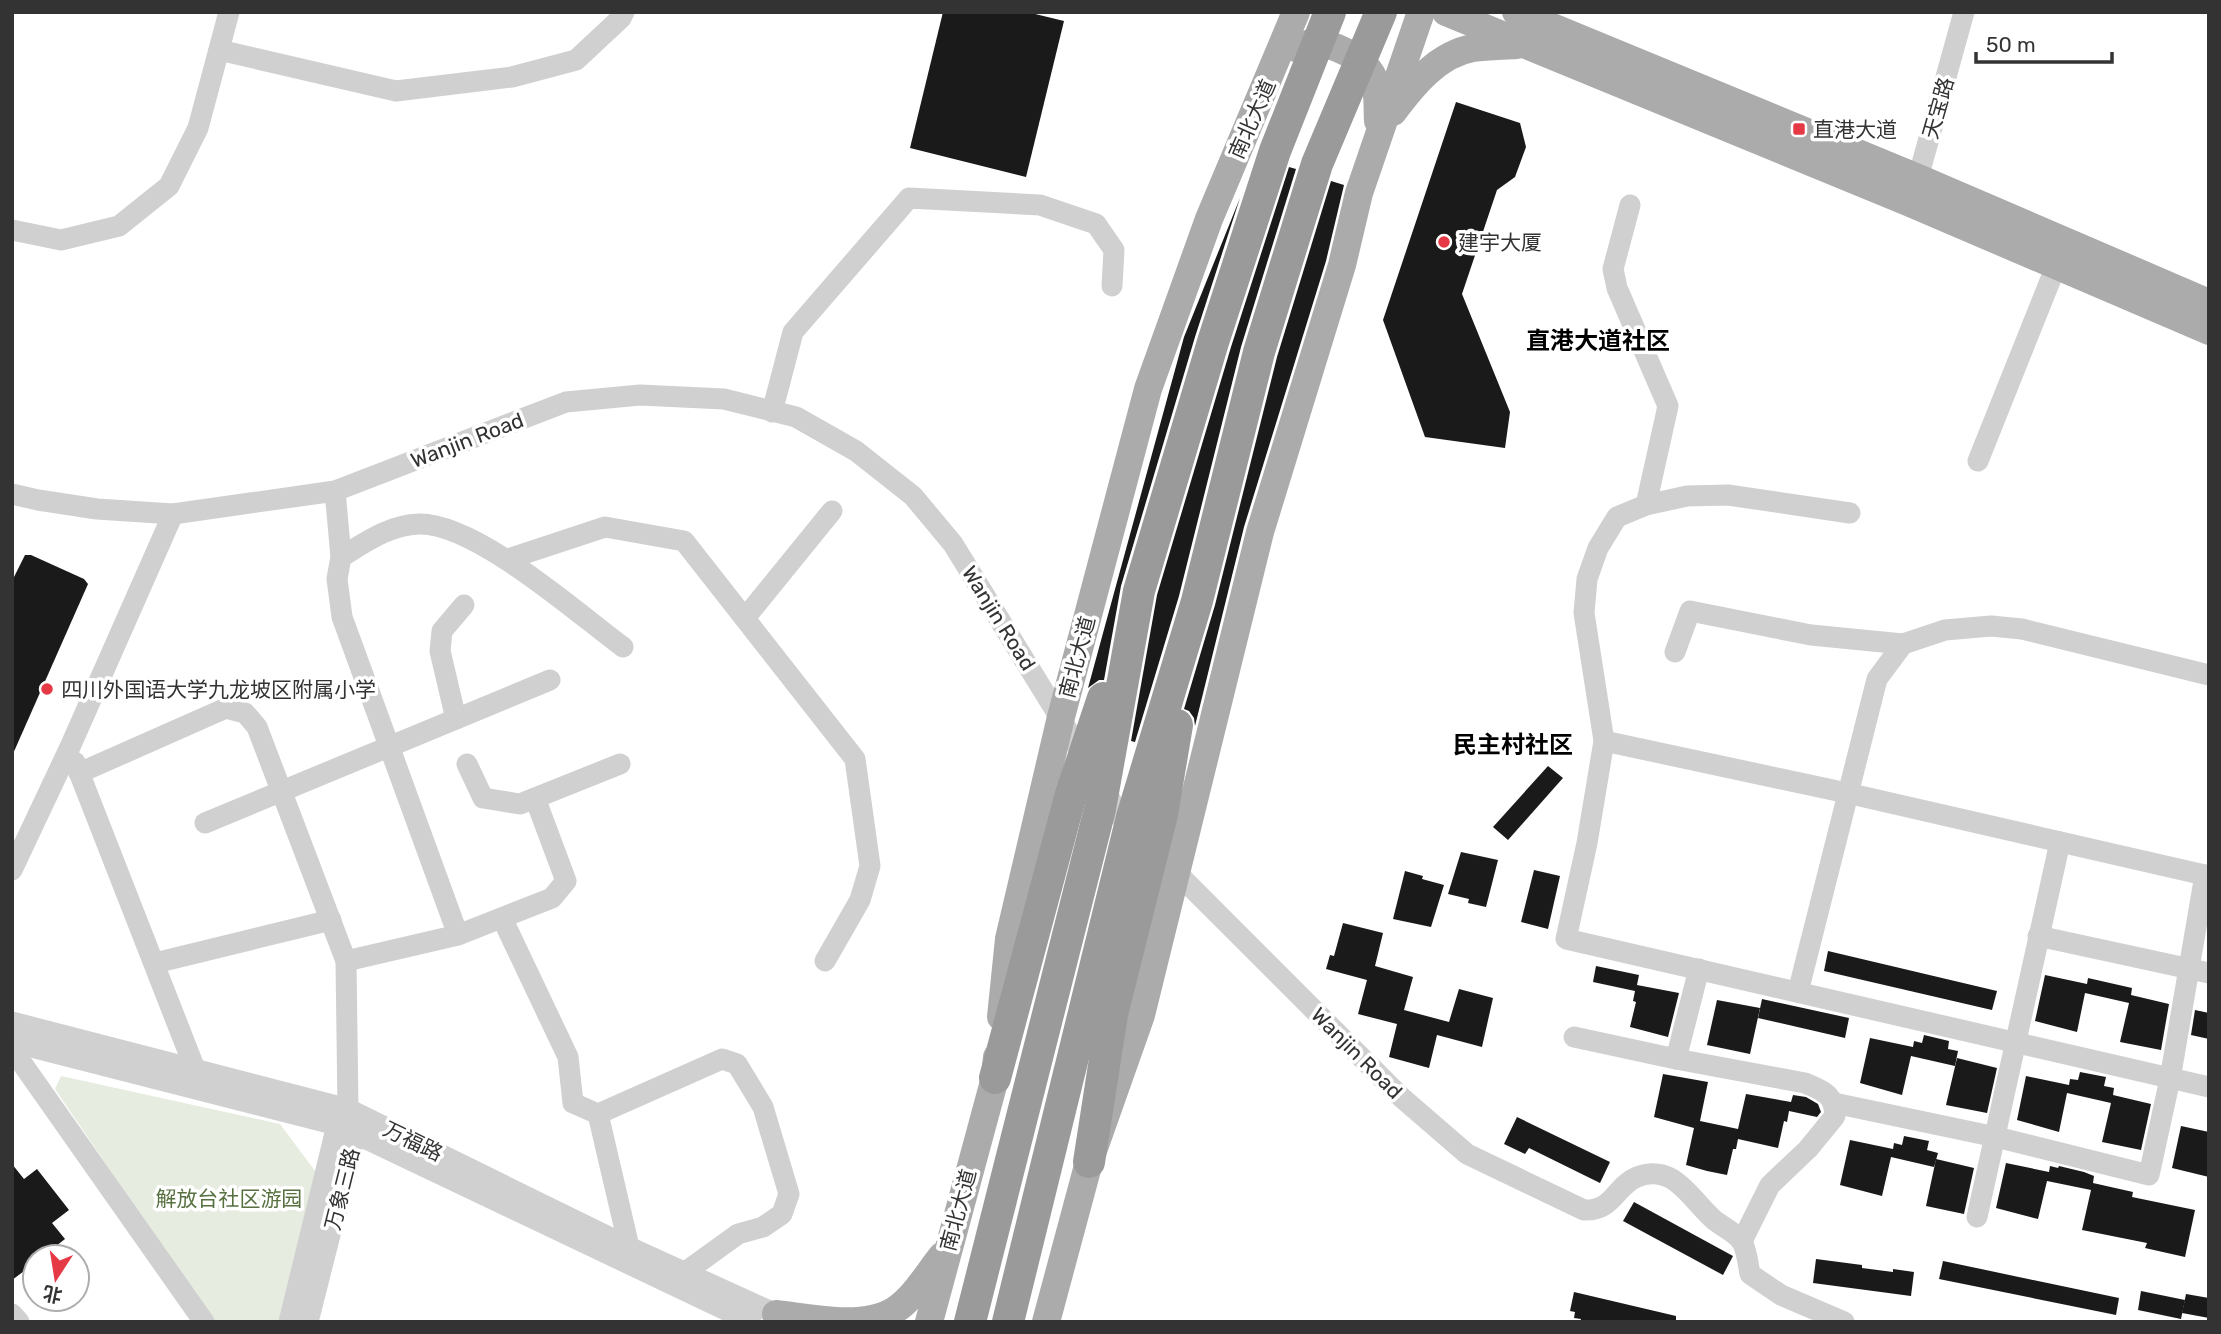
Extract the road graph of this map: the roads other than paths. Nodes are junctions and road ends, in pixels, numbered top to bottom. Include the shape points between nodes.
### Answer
1 (229, 12) edge
2 (624, 12) edge
3 (1273, 12) edge
4 (1296, 12) edge
5 (1330, 12) edge
6 (1381, 12) edge
7 (1422, 12) edge
8 (1446, 12) edge
9 (1964, 12) edge
10 (1519, 13) edge
11 (1523, 45) junction
12 (219, 50) junction
13 (1271, 75) junction
14 (1379, 131) junction
15 (1913, 190) junction
16 (1630, 205) dead end
17 (12, 230) edge
18 (2056, 266) junction
19 (1112, 286) dead end
20 (2209, 303) edge
21 (2209, 331) edge
22 (772, 412) junction
23 (1978, 461) dead end
24 (335, 491) junction
25 (12, 494) edge
26 (1646, 505) junction
27 (832, 511) dead end
28 (1850, 513) dead end
29 (173, 514) junction
30 (341, 557) junction
31 (508, 559) junction
32 (1139, 591) junction
33 (1197, 601) junction
34 (464, 605) dead end
35 (745, 618) junction
36 (1903, 644) junction
37 (623, 648) dead end
38 (1675, 652) dead end
39 (2209, 674) edge
40 (551, 680) dead end
41 (456, 719) junction
42 (1604, 741) junction
43 (70, 747) junction
44 (389, 747) junction
45 (467, 764) dead end
46 (620, 764) dead end
47 (79, 773) junction
48 (282, 791) junction
49 (1847, 793) junction
50 (536, 798) junction
51 (205, 823) dead end
52 (2060, 842) junction
53 (12, 870) edge
54 (2207, 875) edge
55 (502, 918) junction
56 (331, 920) junction
57 (458, 935) junction
58 (2038, 936) junction
59 (346, 961) junction
60 (825, 961) dead end
61 (155, 963) junction
62 (1699, 968) junction
63 (2198, 971) edge
64 (1798, 992) junction
65 (12, 1022) edge
66 (1574, 1037) dead end
67 (12, 1042) edge
68 (2016, 1042) junction
69 (12, 1049) edge
70 (1676, 1059) junction
71 (195, 1069) junction
72 (995, 1077) junction
73 (2170, 1079) junction
74 (2209, 1087) edge
75 (1834, 1103) junction
76 (598, 1114) junction
77 (347, 1122) junction
78 (1996, 1137) junction
79 (1089, 1162) junction
80 (1978, 1217) dead end
81 (1742, 1241) junction
82 (629, 1247) junction
83 (948, 1248) junction
84 (684, 1273) junction
85 (12, 1314) edge
86 (1049, 1315) edge
87 (773, 1319) edge
88 (19, 1322) edge
89 (204, 1322) edge
90 (289, 1322) edge
91 (308, 1322) edge
92 (929, 1322) edge
93 (970, 1322) edge
94 (1008, 1322) edge
95 (1844, 1322) edge

1 - 12 street
2 - 12 street via 576,60 512,77 396,92
3 - 13 main road
4 - 13 main road, 南北大道
5 - 32 highway, 南北大道 via 1271,164
6 - 33 highway via 1313,177 1259,352
7 - 14 main road
8 - 11 main road
9 - 15 street, 天宝路
10 - 15 main road
11 - 14 main road via 1470,48 1438,63 1412,87
11 - 15 main road
12 - 17 street via 198,128 169,186 120,226 61,240
13 - 14 main road via 1294,49 1311,43 1351,55 1375,79
13 - 72 main road, 南北大道 via 1209,219 1148,389 1061,718 1009,939
14 - 79 main road via 1260,531 1141,1015
15 - 18 main road
15 - 20 main road
16 - 26 street via 1613,269 1668,406
18 - 21 main road
18 - 23 street
19 - 22 street via 1114,250 1096,223 1040,205 909,198 793,332
22 - 24 street, Wanjin Road via 724,399 640,396 566,402
22 - 81 street, Wanjin Road via 796,417 856,451 913,495 953,544 1121,817 1401,1097 1457,1146 1584,1210 1608,1203 1634,1178 1666,1175
24 - 29 street, Wanjin Road
24 - 30 street
25 - 29 street, Wanjin Road via 97,509
26 - 28 street via 1687,496 1728,495
26 - 42 street via 1617,517 1598,548 1587,579 1584,613
27 - 35 street
29 - 43 street
30 - 31 street via 387,530 420,524 448,529
30 - 44 street via 337,579 342,617
31 - 35 street via 605,527 684,541
31 - 37 street
32 - 72 highway via 1071,794
32 - 93 highway, 南北大道 via 1100,809
33 - 79 highway via 1162,814 1112,1014
33 - 94 highway via 1132,817
34 - 41 street via 442,631 440,650
35 - 60 street via 855,759 870,866 860,900
36 - 38 street via 1811,635 1690,611
36 - 39 street via 1945,630 2022,629
36 - 49 street via 1877,679
40 - 41 street
41 - 44 street
42 - 49 street
42 - 62 street via 1566,939
43 - 47 street
43 - 53 street
44 - 48 street
44 - 57 street
45 - 50 street via 483,798 520,804
46 - 50 street
47 - 48 street via 226,708 246,712 257,727
47 - 61 street
48 - 51 street
48 - 56 street
49 - 52 street
49 - 64 street
50 - 55 street via 566,881 552,898
52 - 54 street
52 - 58 street
54 - 63 street
55 - 57 street
55 - 76 street via 568,1057 573,1103
56 - 59 street
56 - 61 street
57 - 59 street
58 - 63 street
58 - 68 street
59 - 77 street
61 - 71 street
62 - 64 street
62 - 70 street
63 - 73 street
64 - 68 street
65 - 71 street, 万福路
66 - 70 street
67 - 77 street, 万福路
68 - 73 street
68 - 78 street
69 - 89 street
70 - 75 street via 1805,1083 1824,1091
71 - 77 street, 万福路
72 - 83 main road, 南北大道
73 - 74 street
73 - 78 street via 2149,1175
75 - 78 street
75 - 81 street via 1835,1116 1827,1128 1770,1185
76 - 82 street
76 - 84 street via 722,1059 737,1064 763,1107 789,1194 782,1214 763,1227 738,1234
77 - 82 street, 万福路
77 - 87 street, 万福路
77 - 90 street, 万象三路
77 - 91 street, 万象三路
78 - 80 street
79 - 86 main road
81 - 95 street via 1750,1273 1781,1295
82 - 84 street, 万福路
83 - 87 main road via 895,1310 840,1322
83 - 92 main road, 南北大道
84 - 87 street, 万福路
85 - 88 street

